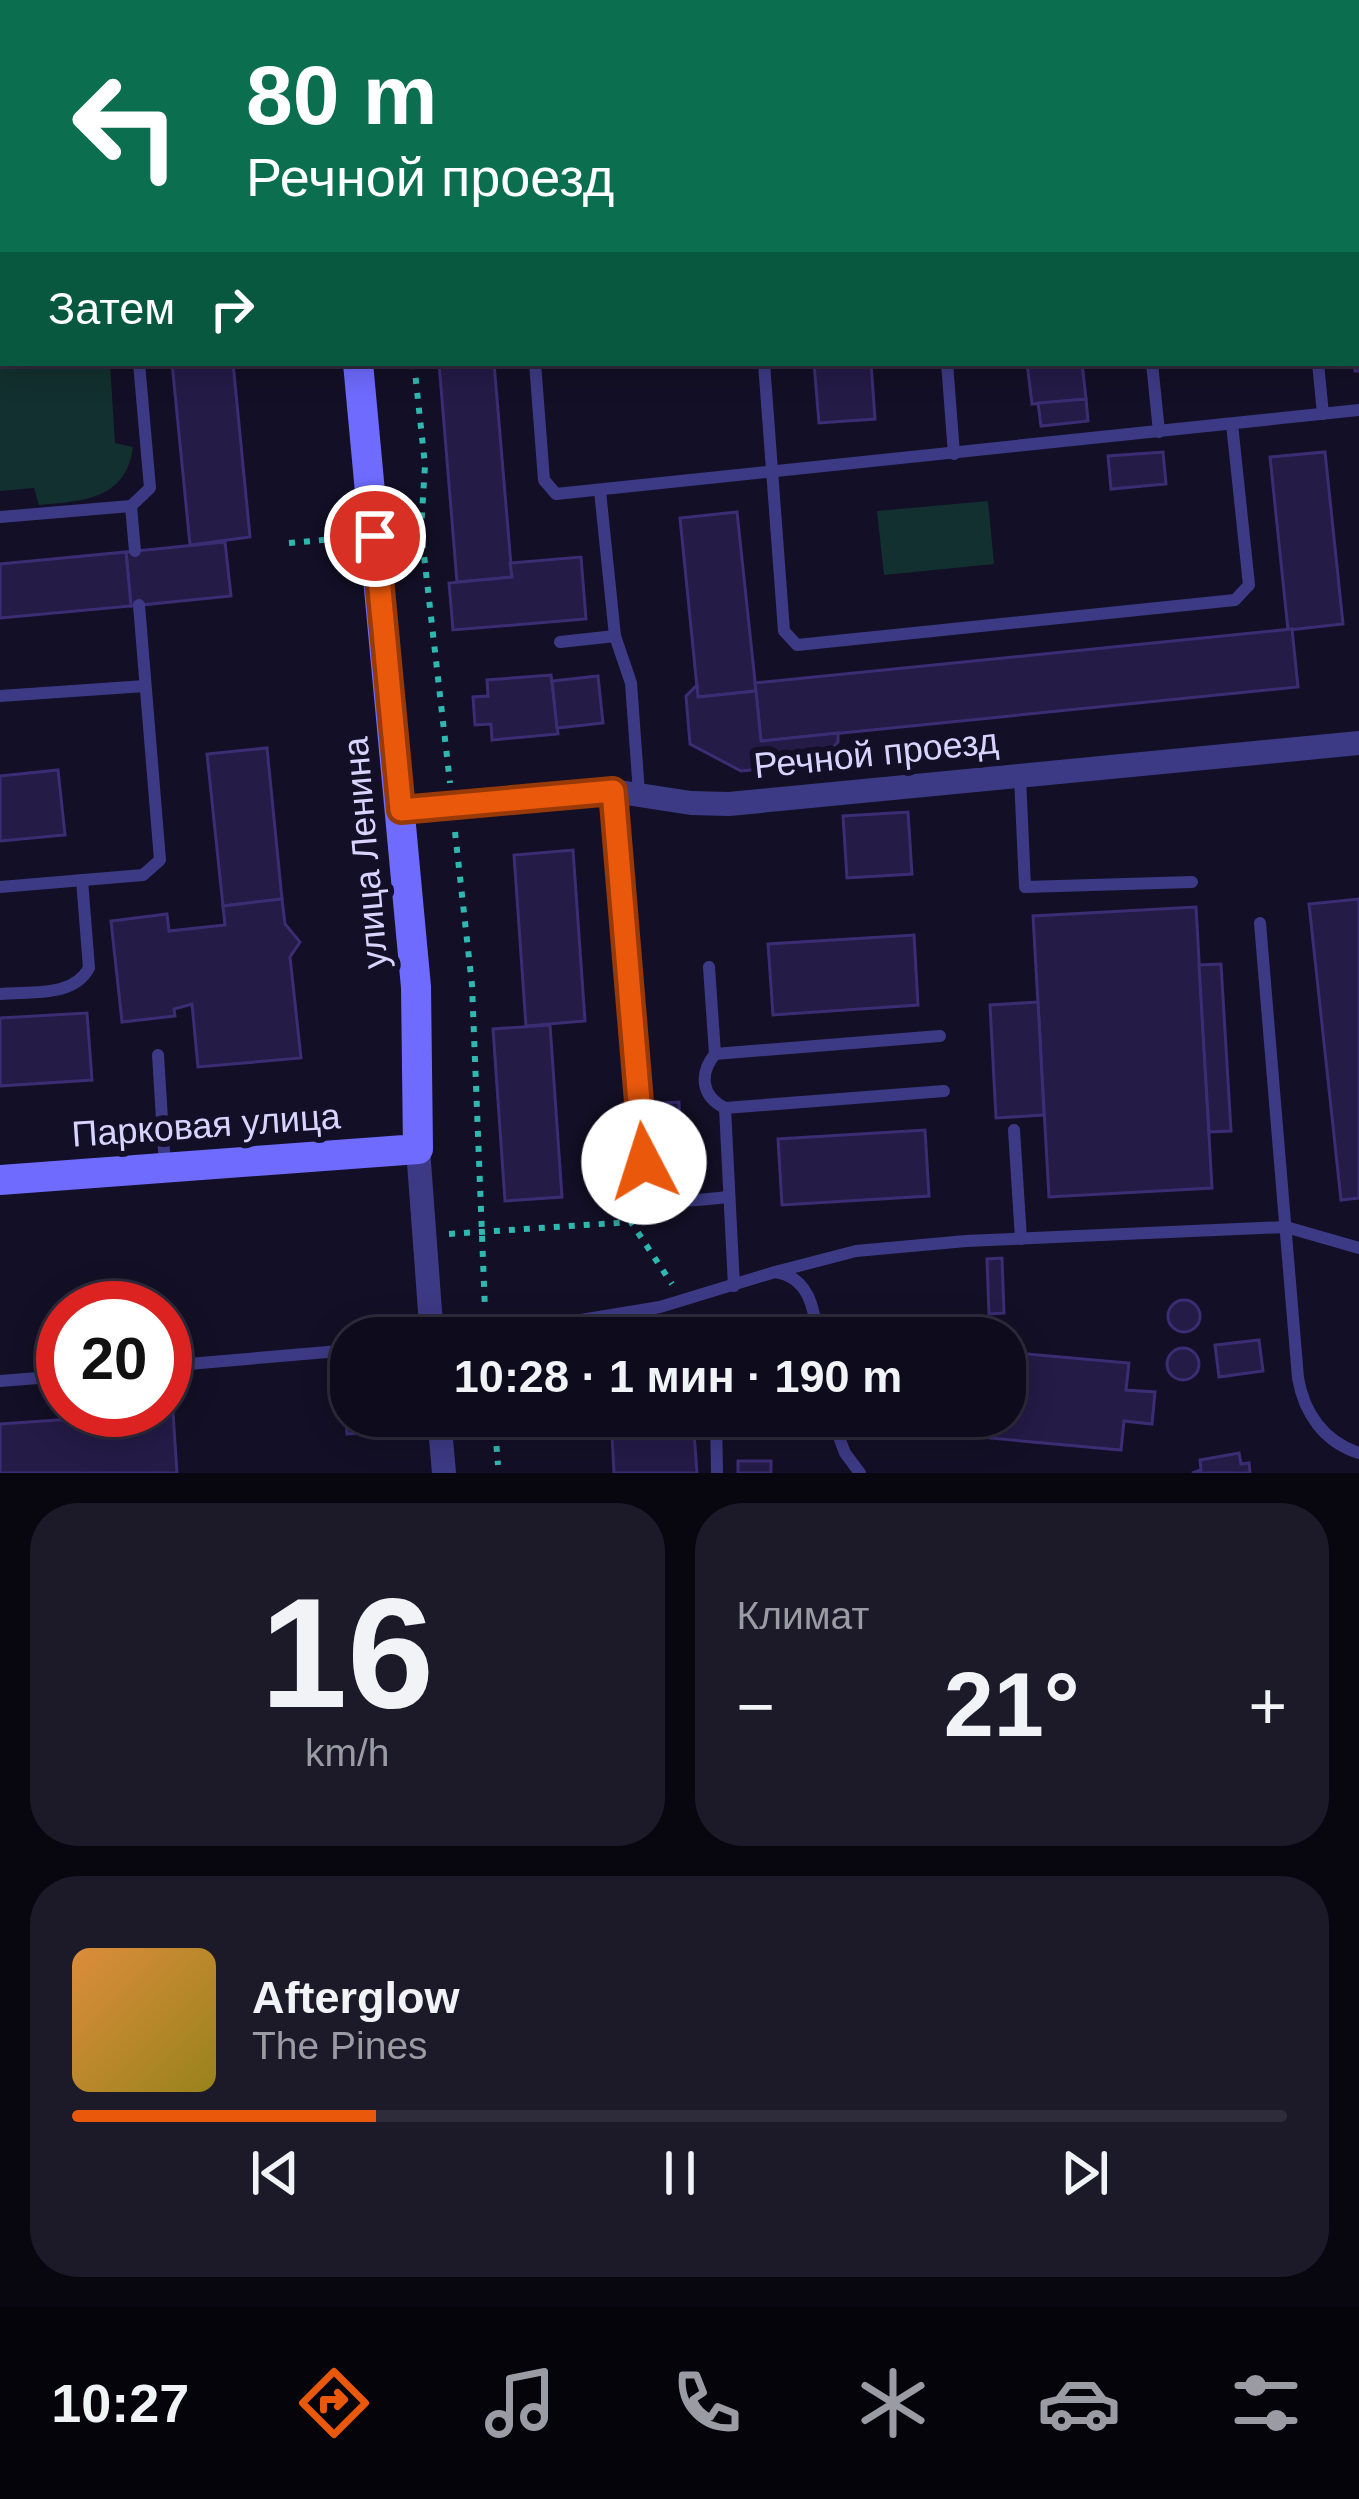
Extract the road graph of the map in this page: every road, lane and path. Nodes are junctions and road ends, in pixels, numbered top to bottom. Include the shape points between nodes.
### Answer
1 (139, 366) edge
2 (358, 366) edge
3 (414, 366) edge
4 (535, 366) edge
5 (764, 366) edge
6 (947, 366) edge
7 (1152, 366) edge
8 (1318, 366) edge
9 (1359, 410) edge
10 (1323, 414) junction
11 (1232, 424) junction
12 (1159, 432) junction
13 (955, 454) junction
14 (772, 473) junction
15 (600, 491) junction
16 (131, 506) junction
17 (0, 517) edge
18 (135, 550) dead end
19 (139, 605) dead end
20 (615, 636) junction
21 (560, 642) dead end
22 (145, 686) junction
23 (0, 696) edge
24 (1359, 743) edge
25 (1020, 776) junction
26 (613, 791) junction
27 (639, 793) junction
28 (452, 806) junction
29 (401, 810) junction
30 (82, 880) junction
31 (1192, 882) dead end
32 (0, 887) edge
33 (1259, 923) dead end
34 (709, 967) dead end
35 (0, 994) edge
36 (940, 1036) dead end
37 (158, 1054) dead end
38 (715, 1054) junction
39 (944, 1091) dead end
40 (725, 1108) junction
41 (1014, 1130) dead end
42 (418, 1149) junction
43 (165, 1167) junction
44 (0, 1180) edge
45 (730, 1197) junction
46 (1286, 1226) junction
47 (480, 1233) junction
48 (424, 1234) junction
49 (1021, 1239) junction
50 (1359, 1248) edge
51 (775, 1272) junction
52 (734, 1286) junction
53 (684, 1302) junction
54 (430, 1317) edge
55 (486, 1317) edge
56 (624, 1317) edge
57 (813, 1317) edge
58 (330, 1352) edge
59 (192, 1364) edge
60 (36, 1378) edge
61 (0, 1381) edge
62 (441, 1437) edge
63 (496, 1437) edge
64 (716, 1437) edge
65 (839, 1437) edge
66 (1359, 1453) edge
67 (498, 1465) dead end
68 (444, 1473) edge
69 (717, 1473) edge
70 (860, 1473) edge

1 - 16 lane via 150,488
2 - 29 main road, улица Ленина
3 - 28 path via 421,529
4 - 15 lane via 544,480 556,494
5 - 14 lane
6 - 13 lane
7 - 12 lane
8 - 10 lane
9 - 10 lane
10 - 11 lane
11 - 12 lane
11 - 14 lane via 1250,585 1235,600 797,645 784,631
12 - 13 lane
13 - 14 lane
14 - 15 lane
15 - 20 lane
16 - 17 lane
16 - 18 lane
19 - 22 lane
20 - 21 lane
20 - 27 lane via 631,682
22 - 23 lane
22 - 30 lane via 160,860 143,874
24 - 25 street, Речной проезд
25 - 27 street, Речной проезд via 729,804
25 - 31 lane via 1024,887
26 - 27 street, Речной проезд
26 - 28 street, Речной проезд
26 - 45 lane via 644,1162 661,1196
28 - 29 street, Речной проезд
28 - 47 path via 472,985
29 - 42 main road, улица Ленина via 416,987
30 - 32 lane
30 - 35 lane via 82,981
33 - 46 lane
34 - 38 lane
36 - 38 lane
37 - 43 lane
38 - 40 lane via 704,1080
39 - 40 lane
40 - 45 lane
41 - 49 lane
42 - 43 main road, Парковая улица
42 - 48 street, улица Ленина
43 - 44 main road, Парковая улица
45 - 52 lane
46 - 49 lane
46 - 50 lane
46 - 66 lane via 1301,1396 1325,1434
47 - 48 path
47 - 53 path via 631,1222
47 - 55 path
48 - 54 street, улица Ленина
49 - 51 lane via 856,1251
51 - 52 lane
51 - 57 lane via 790,1274 806,1291
52 - 53 lane
53 - 56 lane
58 - 59 lane
60 - 61 lane
62 - 68 street
63 - 67 path
64 - 69 lane
65 - 70 lane

